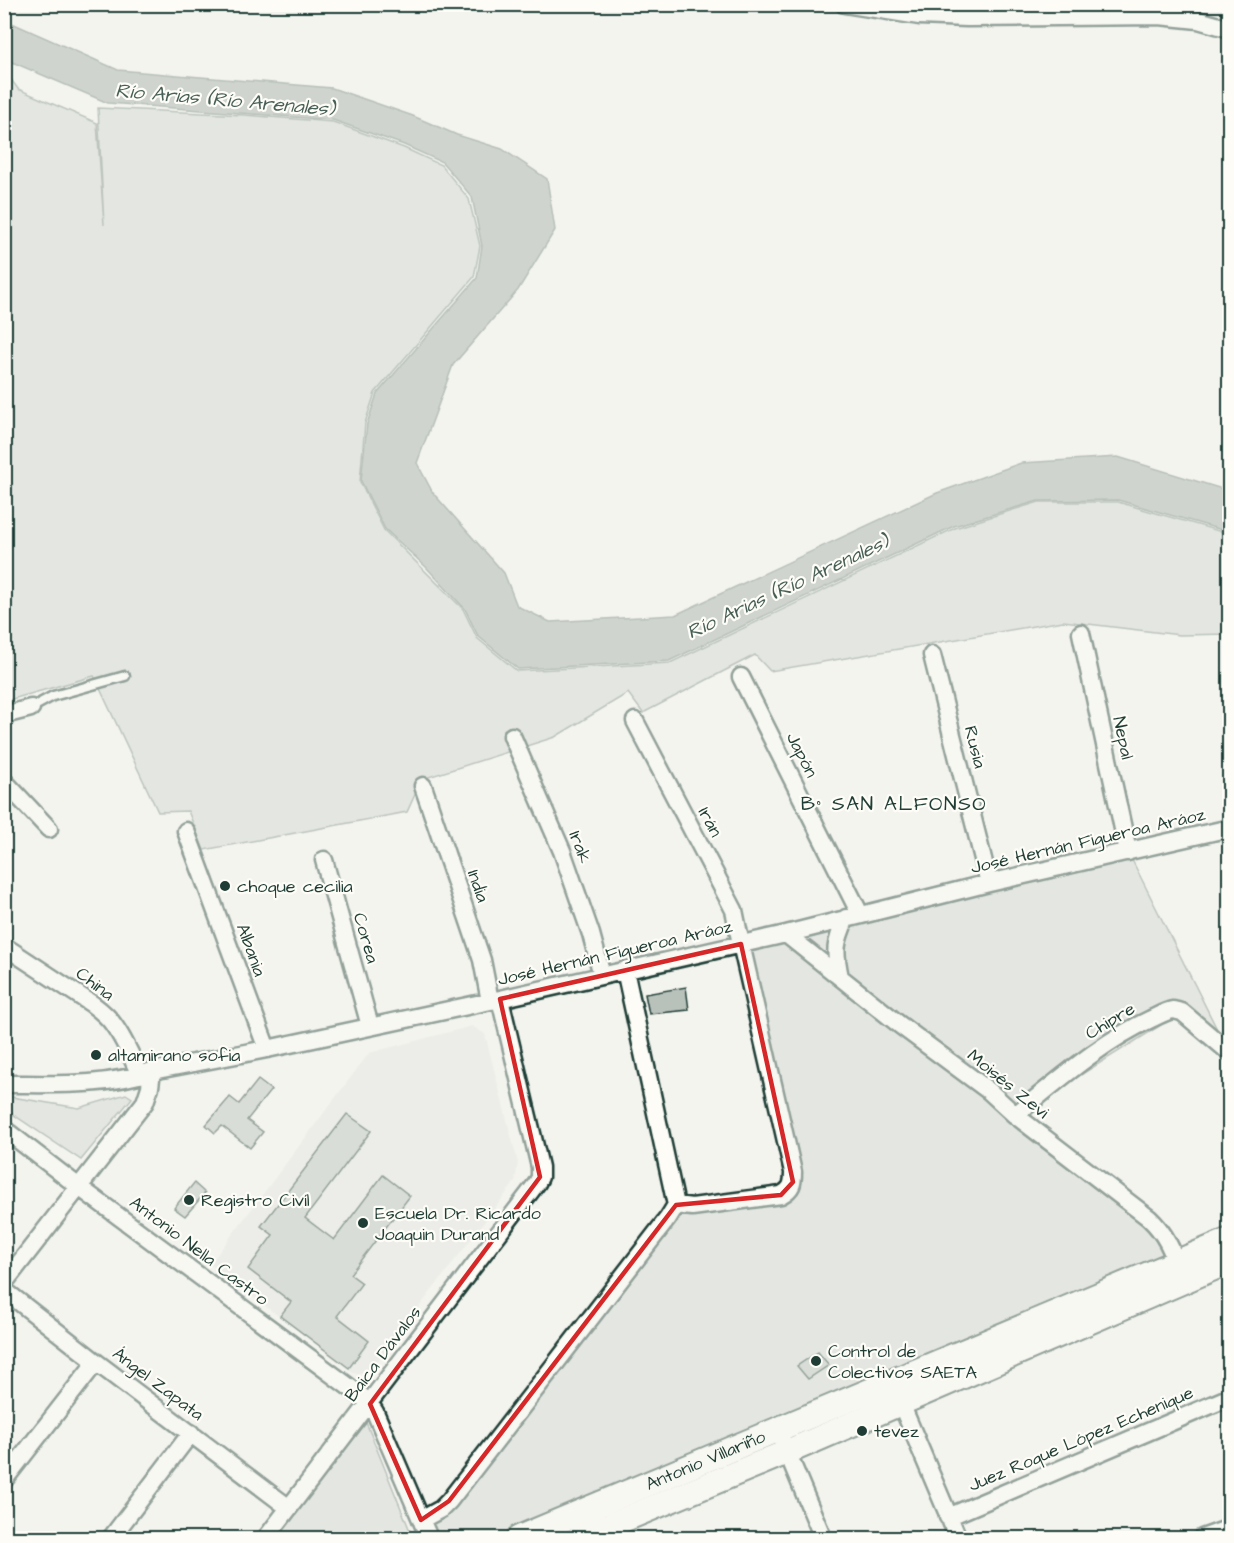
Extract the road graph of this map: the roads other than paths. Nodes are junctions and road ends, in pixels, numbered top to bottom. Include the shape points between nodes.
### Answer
1 (844, 4) edge
2 (1230, 29) edge
3 (1081, 633) dead end
4 (932, 655) dead end
5 (125, 676) dead end
6 (741, 677) dead end
7 (32, 708) joint
8 (4, 716) edge
9 (635, 721) dead end
10 (512, 736) dead end
11 (4, 781) edge
12 (423, 786) dead end
13 (1230, 828) edge
14 (49, 829) dead end
15 (186, 831) dead end
16 (1128, 852) junction
17 (324, 860) dead end
18 (989, 883) junction
19 (853, 916) junction
20 (786, 934) junction
21 (741, 944) junction
22 (4, 946) edge
23 (625, 970) junction
24 (602, 975) junction
25 (840, 977) junction
26 (495, 1000) junction
27 (370, 1026) junction
28 (267, 1049) junction
29 (1229, 1051) edge
30 (146, 1073) junction
31 (4, 1084) edge
32 (1015, 1115) junction
33 (4, 1128) edge
34 (79, 1186) junction
35 (531, 1192) joint
36 (676, 1204) junction
37 (1227, 1252) edge
38 (1178, 1272) junction
39 (4, 1282) edge
40 (4, 1290) edge
41 (96, 1362) junction
42 (896, 1392) junction
43 (1230, 1397) edge
44 (370, 1404) junction
45 (191, 1433) junction
46 (782, 1441) junction
47 (4, 1480) edge
48 (289, 1508) junction
49 (948, 1517) junction
50 (421, 1520) junction
51 (1230, 1528) edge
52 (111, 1539) edge
53 (266, 1539) edge
54 (429, 1539) edge
55 (519, 1539) edge
56 (579, 1539) edge
57 (823, 1539) edge
58 (958, 1539) edge
59 (1202, 1539) edge

1 - 2 street via 919,16 967,18 1159,16 1198,20
3 - 16 street, Nepal
4 - 18 street, Rusia
5 - 7 lane via 53,696
6 - 19 street, Japón
7 - 8 street
9 - 21 street, Irán via 734,910
10 - 24 street, Irak via 562,851
11 - 14 street
12 - 26 street, India
13 - 16 street, José Hernán Figueroa Aráoz
15 - 28 street, Albania
16 - 18 street, José Hernán Figueroa Aráoz
17 - 27 street, Corea
18 - 19 street, José Hernán Figueroa Aráoz
19 - 20 street, José Hernán Figueroa Aráoz
19 - 25 street via 838,936
20 - 21 street, José Hernán Figueroa Aráoz
20 - 25 street, Moisés Zevi
21 - 23 street, José Hernán Figueroa Aráoz
21 - 36 street, Irán via 793,1182 781,1196 692,1207
22 - 30 street, China via 92,1004 112,1023
23 - 24 street, José Hernán Figueroa Aráoz
23 - 36 street
24 - 26 street, José Hernán Figueroa Aráoz
25 - 32 street, Moisés Zevi via 990,1091
26 - 27 street, José Hernán Figueroa Aráoz
26 - 35 street, India via 540,1167 540,1177
27 - 28 street, José Hernán Figueroa Aráoz
28 - 30 street, José Hernán Figueroa Aráoz
29 - 32 street, Chipre via 1182,1012 1173,1010 1102,1048
30 - 31 street, José Hernán Figueroa Aráoz via 108,1082
30 - 34 street via 150,1087 145,1102
32 - 38 street, Moisés Zevi via 1158,1227
33 - 34 street, Antonio Nella Castro
34 - 39 street
34 - 44 street, Antonio Nella Castro
35 - 44 street, Baica Dávalos
36 - 50 street via 449,1501
37 - 38 street, Antonio Villariño
38 - 42 street, Antonio Villariño
40 - 41 street, Ángel Zapata
41 - 45 street, Ángel Zapata
41 - 47 street
42 - 46 street, Antonio Villariño
42 - 49 street
43 - 49 street, Juez Roque López Echenique
44 - 48 street, Baica Dávalos
44 - 50 street
45 - 48 street, Ángel Zapata
45 - 52 street
46 - 55 street, Antonio Villariño
46 - 56 street, Antonio Villariño
46 - 57 street
48 - 53 street, Baica Dávalos
49 - 58 street
50 - 54 street
51 - 59 street

